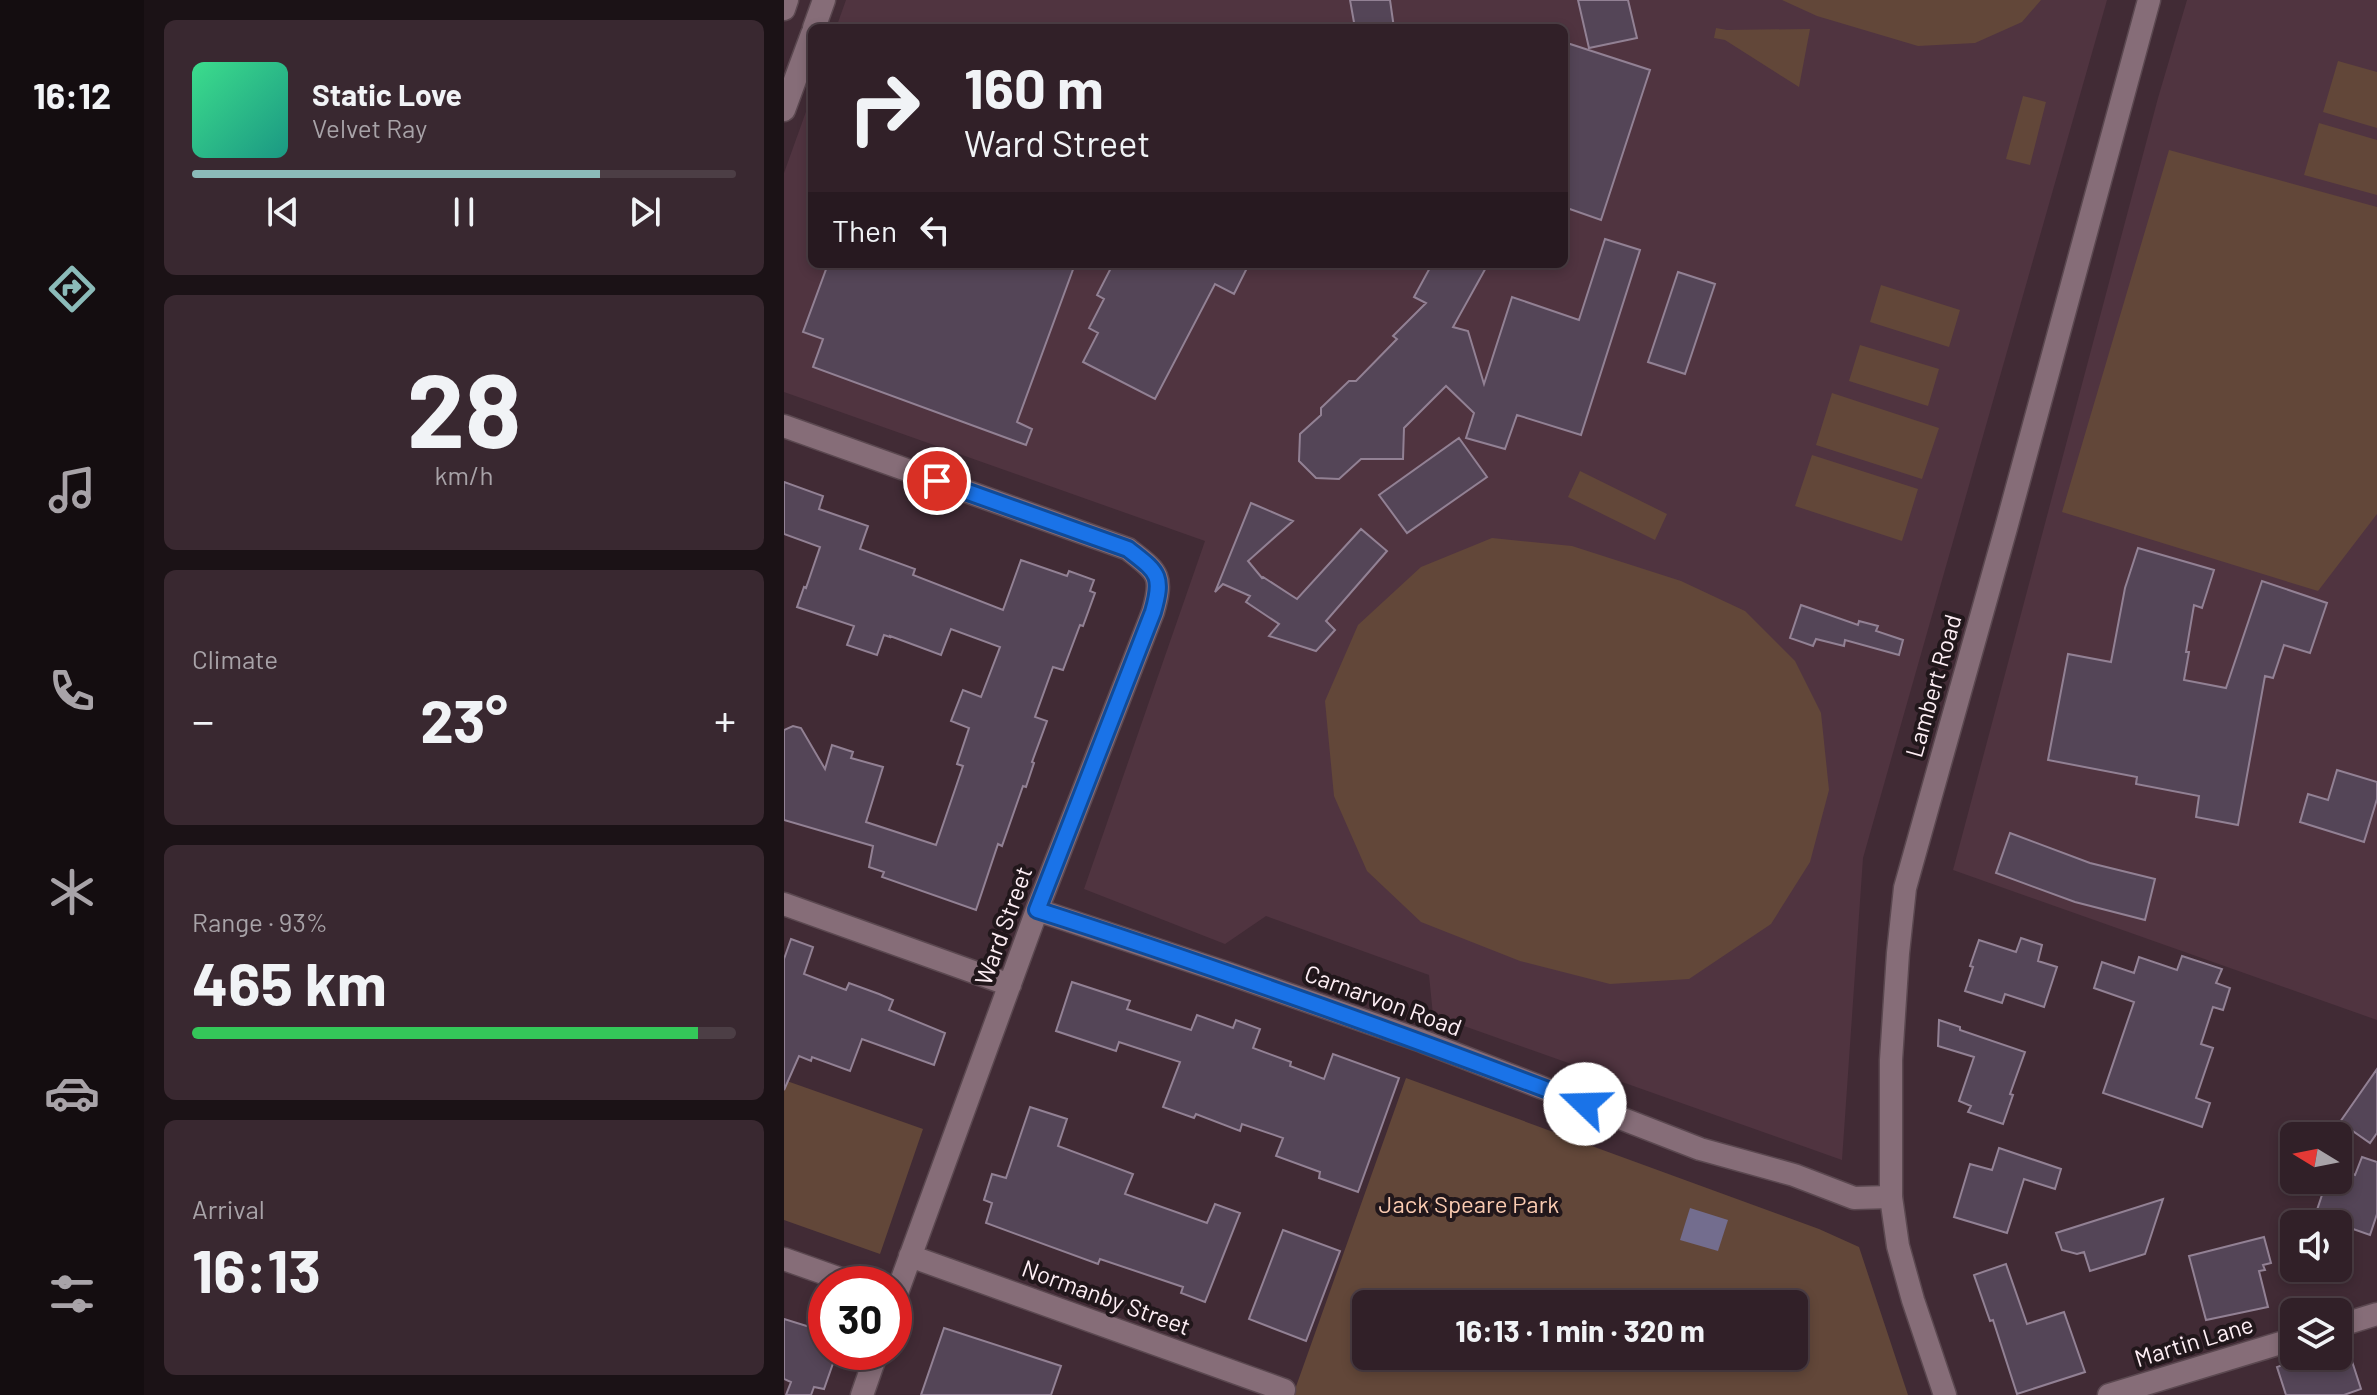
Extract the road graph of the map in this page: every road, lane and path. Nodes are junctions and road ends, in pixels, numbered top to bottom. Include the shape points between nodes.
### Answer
1 (787, 0) edge
2 (824, 0) edge
3 (2149, 0) edge
4 (784, 9) edge
5 (815, 24) edge
6 (808, 45) edge
7 (784, 110) edge
8 (784, 426) edge
9 (784, 904) edge
10 (1037, 910) junction
11 (1010, 985) junction
12 (1891, 1197) junction
13 (910, 1256) junction
14 (784, 1259) edge
15 (906, 1266) edge
16 (808, 1267) edge
17 (2377, 1314) edge
18 (2352, 1322) edge
19 (2280, 1343) edge
20 (871, 1370) edge
21 (1284, 1390) dead end
22 (862, 1395) edge
23 (1945, 1395) edge
24 (2109, 1395) edge

1 - 4 street
2 - 5 street
3 - 12 street, Lambert Road via 1905,888 1891,1060
6 - 7 street
8 - 10 street, Ward Street via 1128,549 1154,569 1159,589 1153,612
9 - 11 street
10 - 11 street, Ward Street
10 - 12 street, Carnarvon Road via 1422,1041 1700,1149 1854,1198
11 - 13 street, Ward Street
12 - 23 street, Lambert Road via 1898,1246
13 - 15 street, Ward Street
13 - 21 street, Normanby Street
14 - 16 street
17 - 18 street
19 - 24 street, Martin Lane
20 - 22 street

